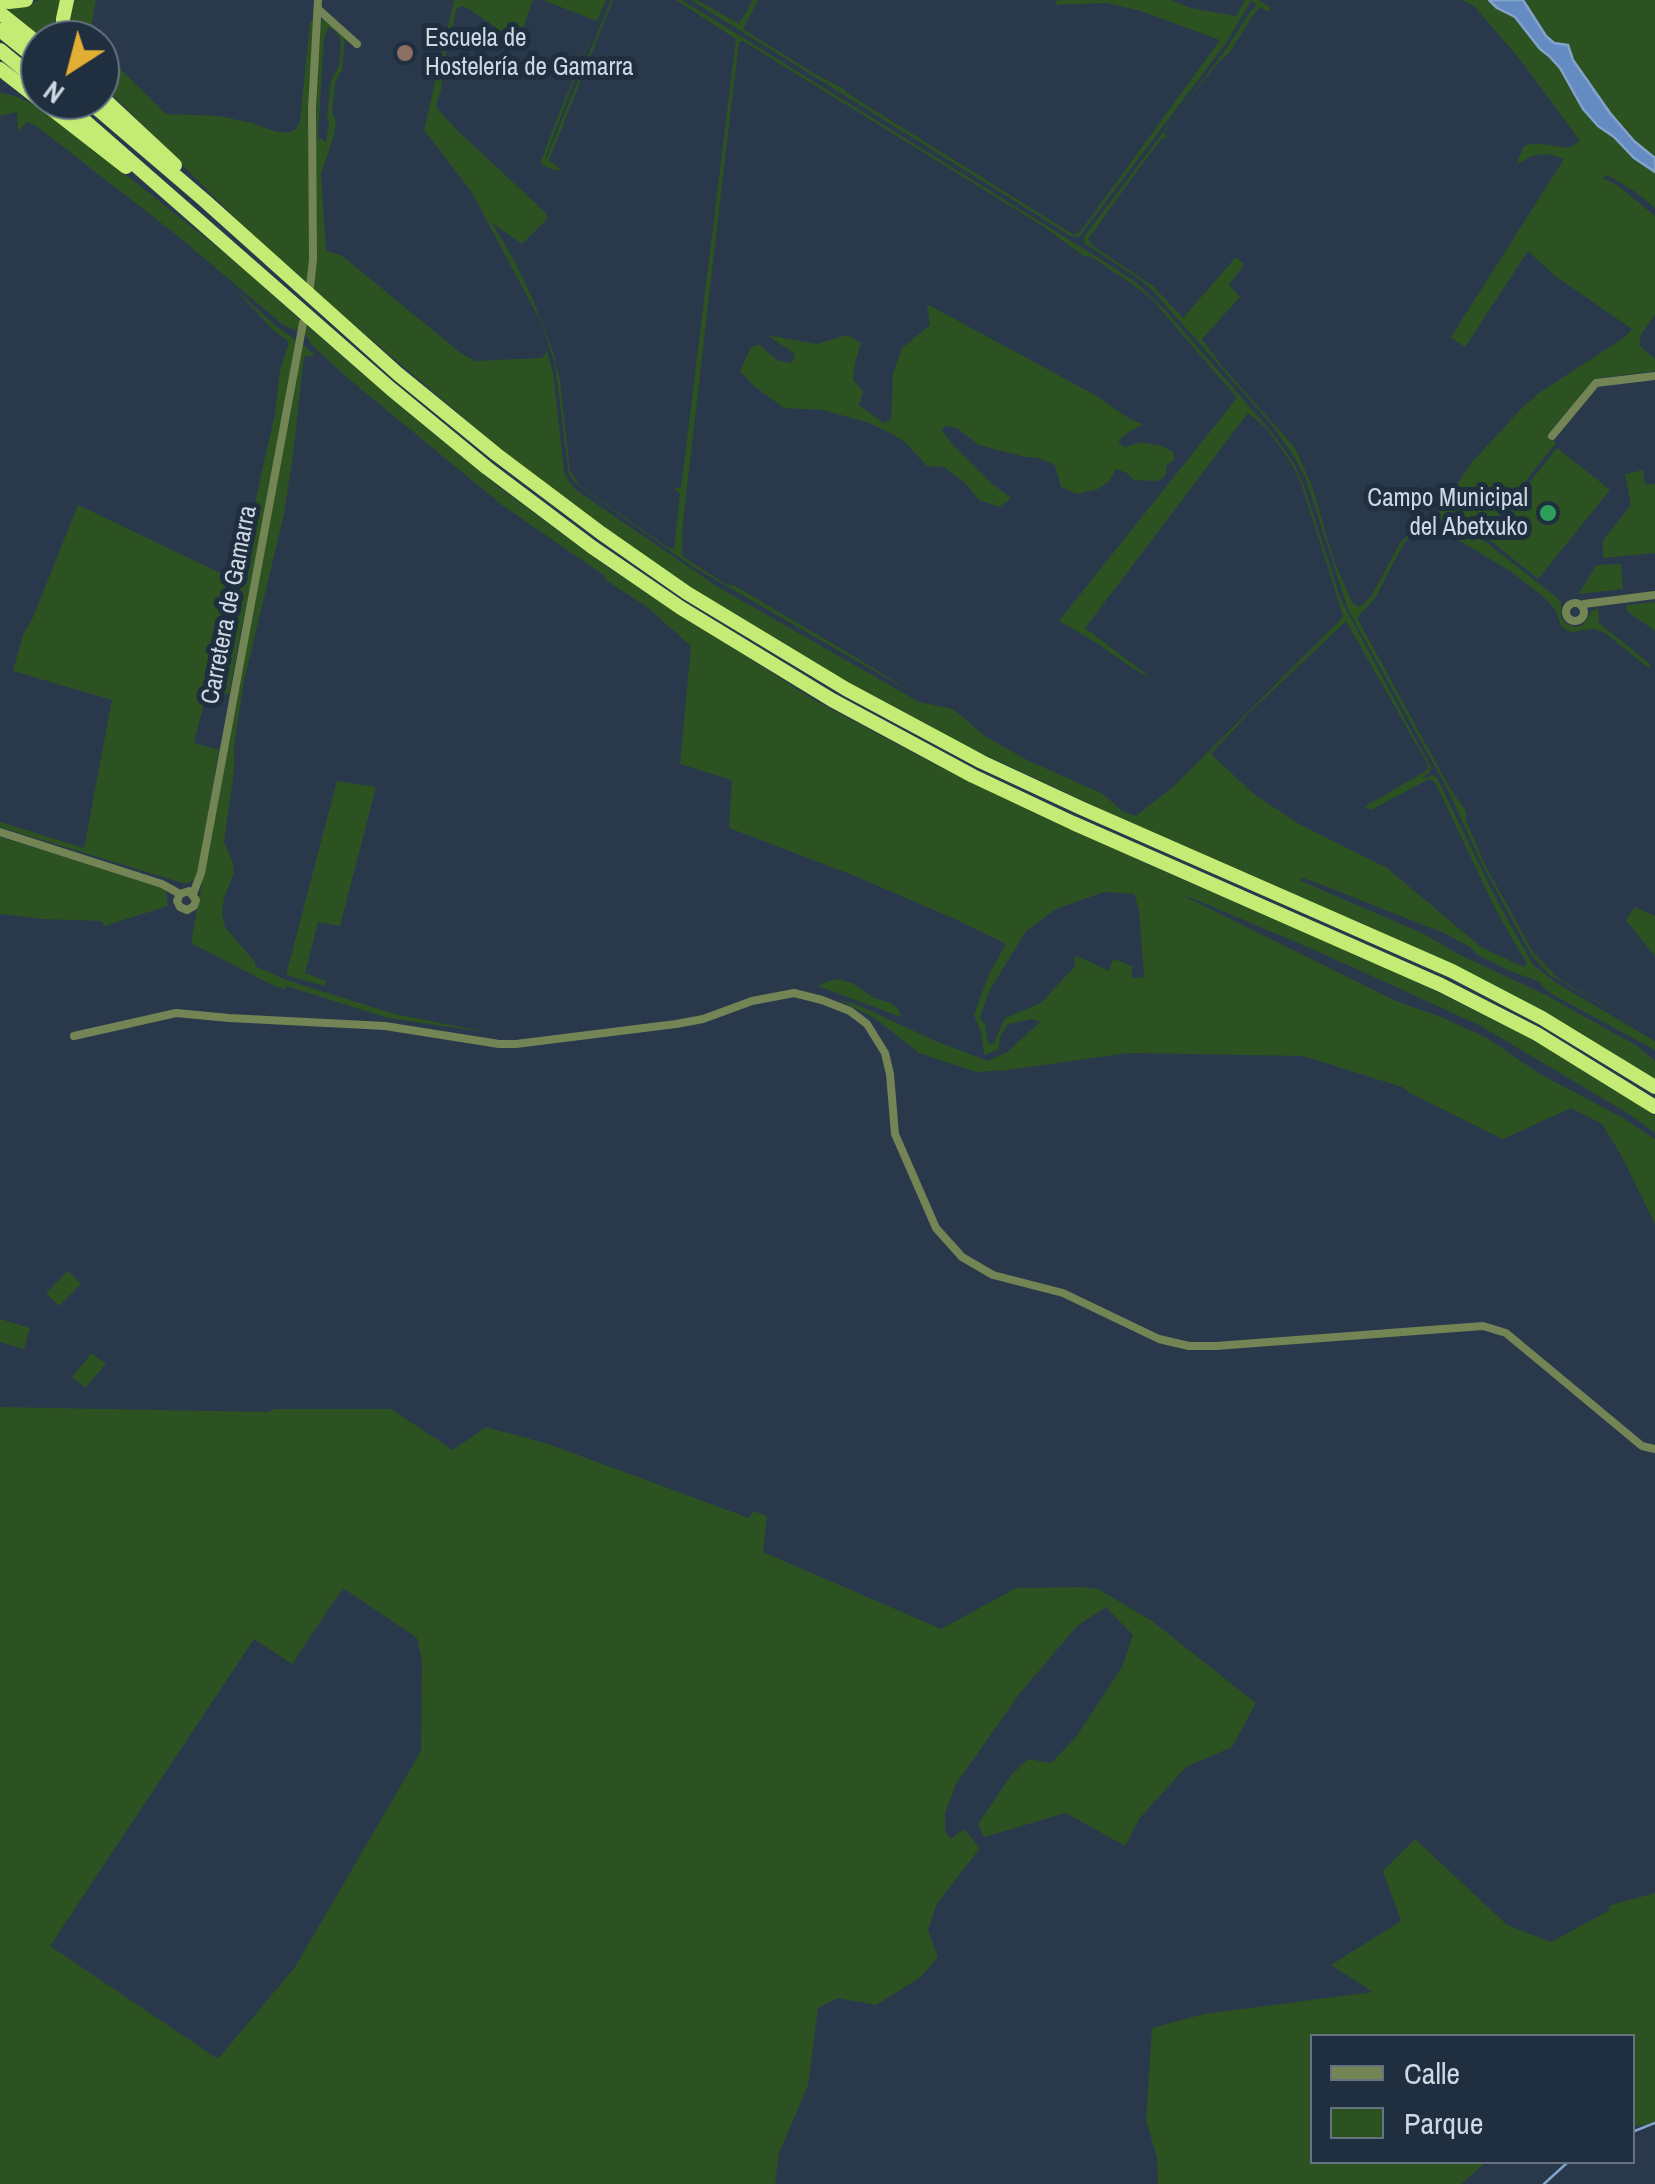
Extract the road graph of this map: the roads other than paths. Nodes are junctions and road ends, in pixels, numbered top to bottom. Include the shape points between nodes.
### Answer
1 (26, 0) edge
2 (0, 1) edge
3 (318, 5) edge
4 (0, 13) edge
5 (20, 29) edge
6 (0, 30) edge
7 (357, 44) dead end
8 (20, 46) edge
9 (0, 50) edge
10 (20, 71) edge
11 (120, 114) edge
12 (75, 120) edge
13 (84, 120) edge
14 (110, 120) edge
15 (204, 200) junction
16 (224, 242) junction
17 (310, 287) dead end
18 (303, 323) dead end
19 (1655, 376) edge
20 (1552, 436) dead end
21 (1655, 595) edge
22 (1582, 606) dead end
23 (0, 832) edge
24 (180, 894) junction
25 (194, 894) junction
26 (74, 1036) dead end
27 (1655, 1087) edge
28 (1655, 1107) edge
29 (1655, 1449) edge

1 - 2 highway
3 - 7 street
3 - 17 street
4 - 5 highway
6 - 8 highway
9 - 10 highway
11 - 15 highway
12 - 16 highway
13 - 16 highway
14 - 15 highway
15 - 27 highway via 496,454 762,640 982,762 1452,972
16 - 28 highway via 487,468 748,650 973,776 1441,985
18 - 25 street, Carretera de Gamarra
19 - 20 street via 1596,383
21 - 22 street
23 - 24 street
24 - 25 street
24 - 25 street via 177,901 187,910
26 - 29 street via 176,1013 385,1026 516,1044 675,1029 794,993 867,1024 885,1053 895,1134 936,1228 962,1257 993,1276 1063,1294 1189,1346 1483,1326 1506,1333 1642,1446

